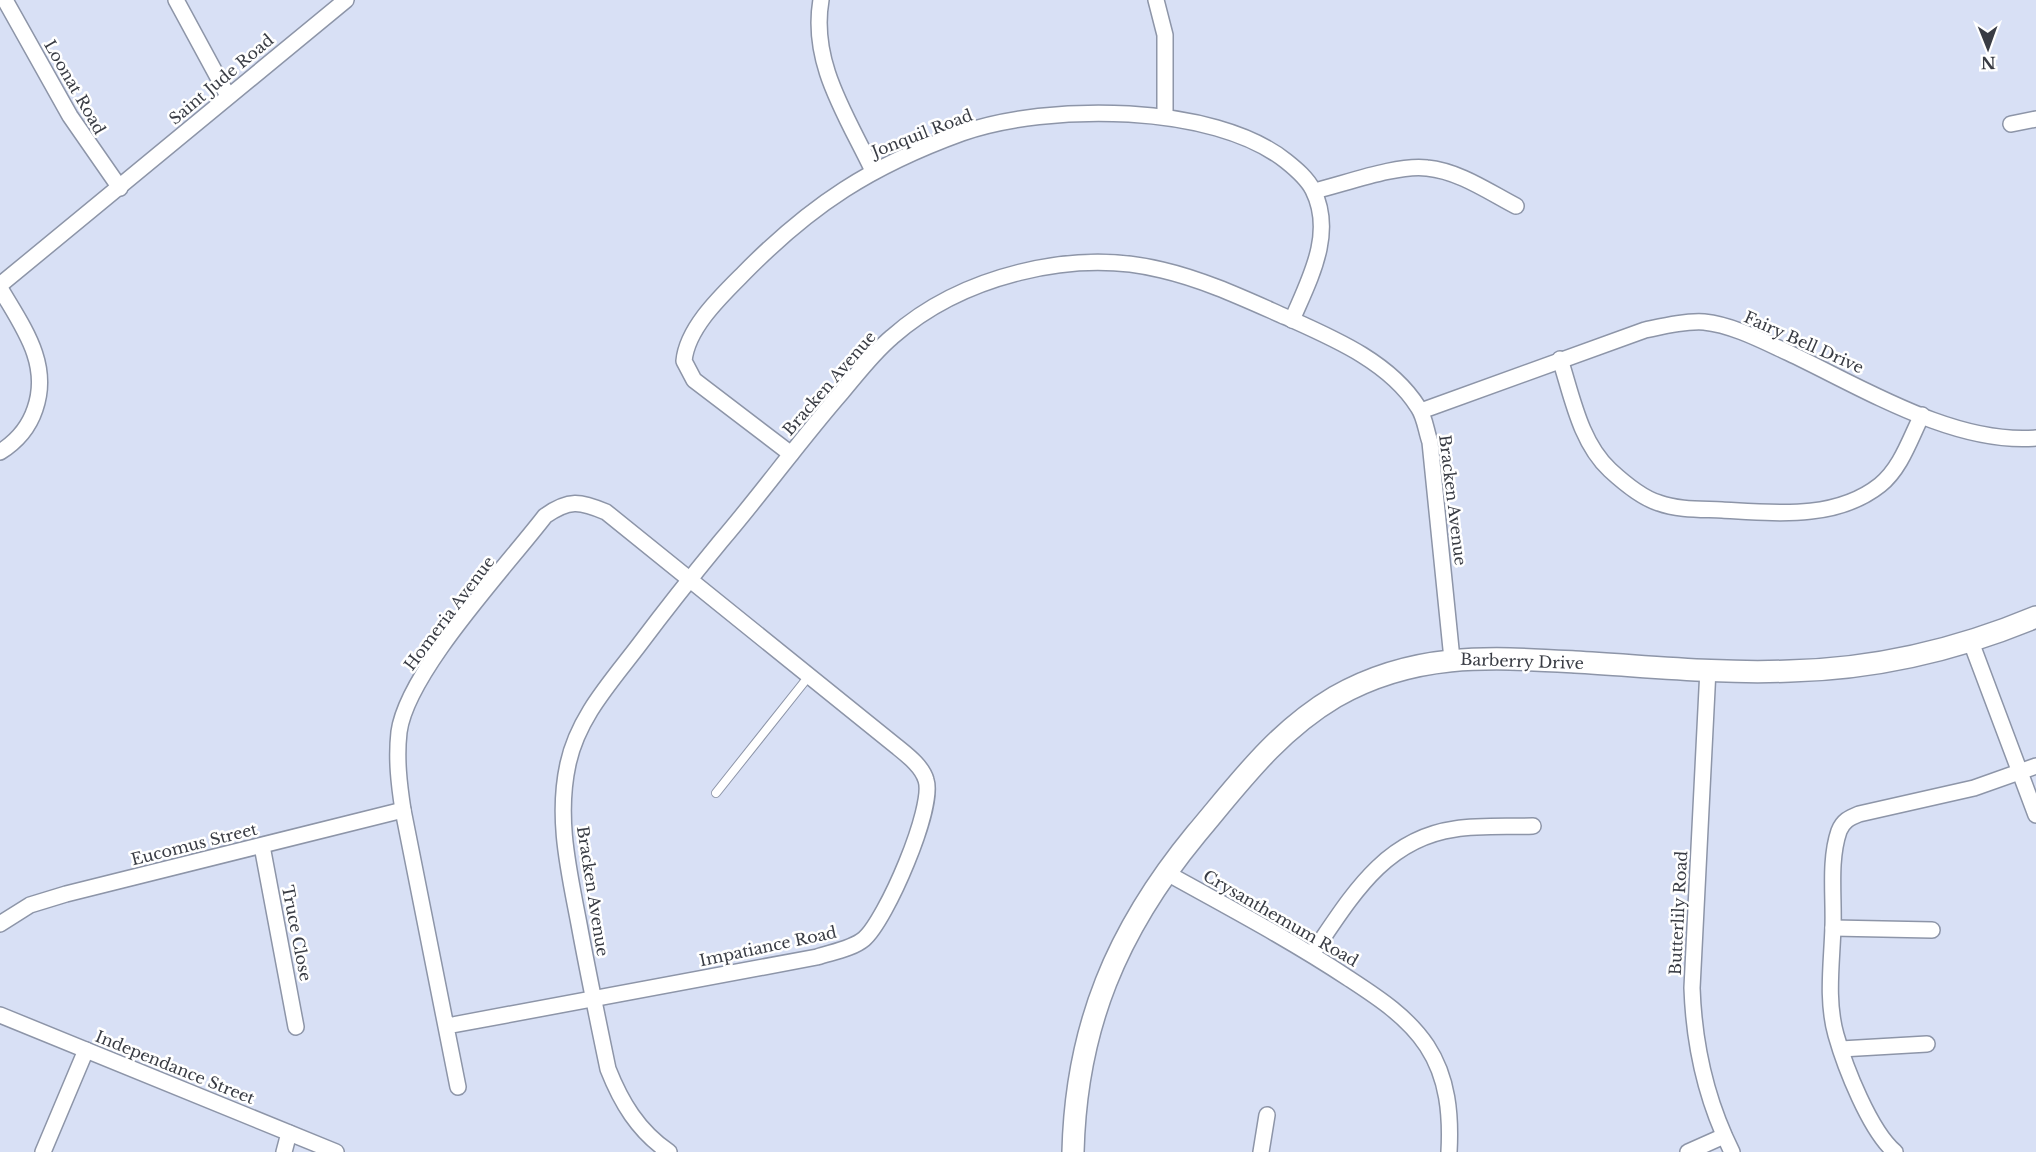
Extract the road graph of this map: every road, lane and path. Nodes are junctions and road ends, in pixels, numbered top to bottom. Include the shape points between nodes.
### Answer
1 (5, 0) edge
2 (176, 0) edge
3 (346, 0) edge
4 (821, 0) edge
5 (1156, 0) edge
6 (228, 96) junction
7 (1165, 117) junction
8 (2036, 119) edge
9 (2011, 124) dead end
10 (873, 171) junction
11 (120, 188) junction
12 (1314, 191) junction
13 (1516, 206) dead end
14 (0, 286) edge
15 (1292, 320) junction
16 (1560, 359) junction
17 (1421, 411) junction
18 (1922, 415) junction
19 (2036, 438) edge
20 (0, 452) edge
21 (791, 454) junction
22 (689, 580) junction
23 (2036, 617) edge
24 (1971, 642) junction
25 (1452, 659) junction
26 (1708, 669) junction
27 (809, 676) junction
28 (2036, 766) edge
29 (2020, 773) junction
30 (716, 792) dead end
31 (403, 810) junction
32 (2036, 815) edge
33 (1533, 826) dead end
34 (262, 846) junction
35 (1165, 872) junction
36 (0, 924) edge
37 (1833, 928) junction
38 (1932, 930) dead end
39 (1312, 954) junction
40 (593, 998) junction
41 (0, 1015) edge
42 (447, 1026) junction
43 (296, 1027) dead end
44 (1927, 1044) dead end
45 (1841, 1048) junction
46 (86, 1050) junction
47 (458, 1087) dead end
48 (1268, 1115) dead end
49 (289, 1133) junction
50 (1724, 1136) junction
51 (43, 1152) edge
52 (284, 1152) edge
53 (336, 1152) edge
54 (669, 1152) edge
55 (1073, 1152) edge
56 (1261, 1152) edge
57 (1449, 1152) edge
58 (1688, 1152) edge
59 (1732, 1152) edge
60 (1895, 1152) edge

1 - 11 street, Loonat Road via 70,116
2 - 6 street
3 - 6 street, Saint Jude Road
4 - 10 street via 818,36 827,75
5 - 7 street via 1165,35
6 - 11 street, Saint Jude Road
7 - 10 street, Jonquil Road via 1115,113 1033,117 965,132
7 - 12 street, Jonquil Road via 1230,131 1272,150 1301,173
8 - 9 street
10 - 21 street, Jonquil Road via 784,233 703,320 685,352 684,362 694,380
11 - 14 street, Saint Jude Road
12 - 13 street via 1426,167 1467,180
12 - 15 street via 1321,238 1316,262
14 - 20 street via 34,348 41,374 32,419 23,433
15 - 17 street, Bracken Avenue via 1375,363 1407,392
15 - 21 street, Bracken Avenue via 1209,284 1128,264 1047,267 1004,278 922,314 893,336
16 - 17 street, Fairy Bell Drive
16 - 18 street, Fairy Bell Drive via 1645,330 1705,322 1749,334
16 - 18 street via 1588,443 1609,469 1661,504 1786,514 1825,509 1857,499 1881,485 1897,467
17 - 25 street, Bracken Avenue via 1430,442
18 - 19 street, Fairy Bell Drive via 1967,430
21 - 22 street, Bracken Avenue
22 - 27 street, Impatiance Road
22 - 31 street, Homeria Avenue via 606,512 585,503 560,505 545,516 447,639 408,700 399,731 398,771
22 - 40 street, Bracken Avenue via 585,717 569,762 563,792 563,839
23 - 24 street, Barberry Drive
24 - 26 street, Barberry Drive via 1913,657 1843,668 1788,672
24 - 29 street
25 - 26 street, Barberry Drive
25 - 35 street, Barberry Drive via 1373,680 1337,696 1305,717 1256,760
26 - 50 street, Butterlily Road via 1692,997 1703,1075
27 - 30 lane
27 - 40 street, Impatiance Road via 896,746 927,780 923,818 880,921 858,943 817,957
28 - 29 street
29 - 32 street
29 - 37 street via 1846,819 1839,831 1834,860
31 - 34 street, Eucomus Street
31 - 42 street, Homeria Avenue
33 - 39 street via 1456,829 1408,843 1363,880
34 - 36 street, Eucomus Street via 66,894 30,905
34 - 43 street, Truce Close
35 - 39 street, Crysanthemum Road
35 - 55 street, Barberry Drive via 1130,928 1094,1012 1080,1071
37 - 38 street
37 - 45 street via 1830,1006
39 - 57 street, Crysanthemum Road via 1386,1004 1428,1048 1448,1100
40 - 42 street, Impatiance Road
40 - 54 street, Bracken Avenue via 608,1069 620,1100
41 - 46 street, Independance Street
42 - 47 street, Homeria Avenue
44 - 45 street
45 - 60 street via 1864,1109
46 - 49 street, Independance Street
46 - 51 street
48 - 56 street
49 - 52 street
49 - 53 street, Independance Street
50 - 58 street
50 - 59 street, Butterlily Road

